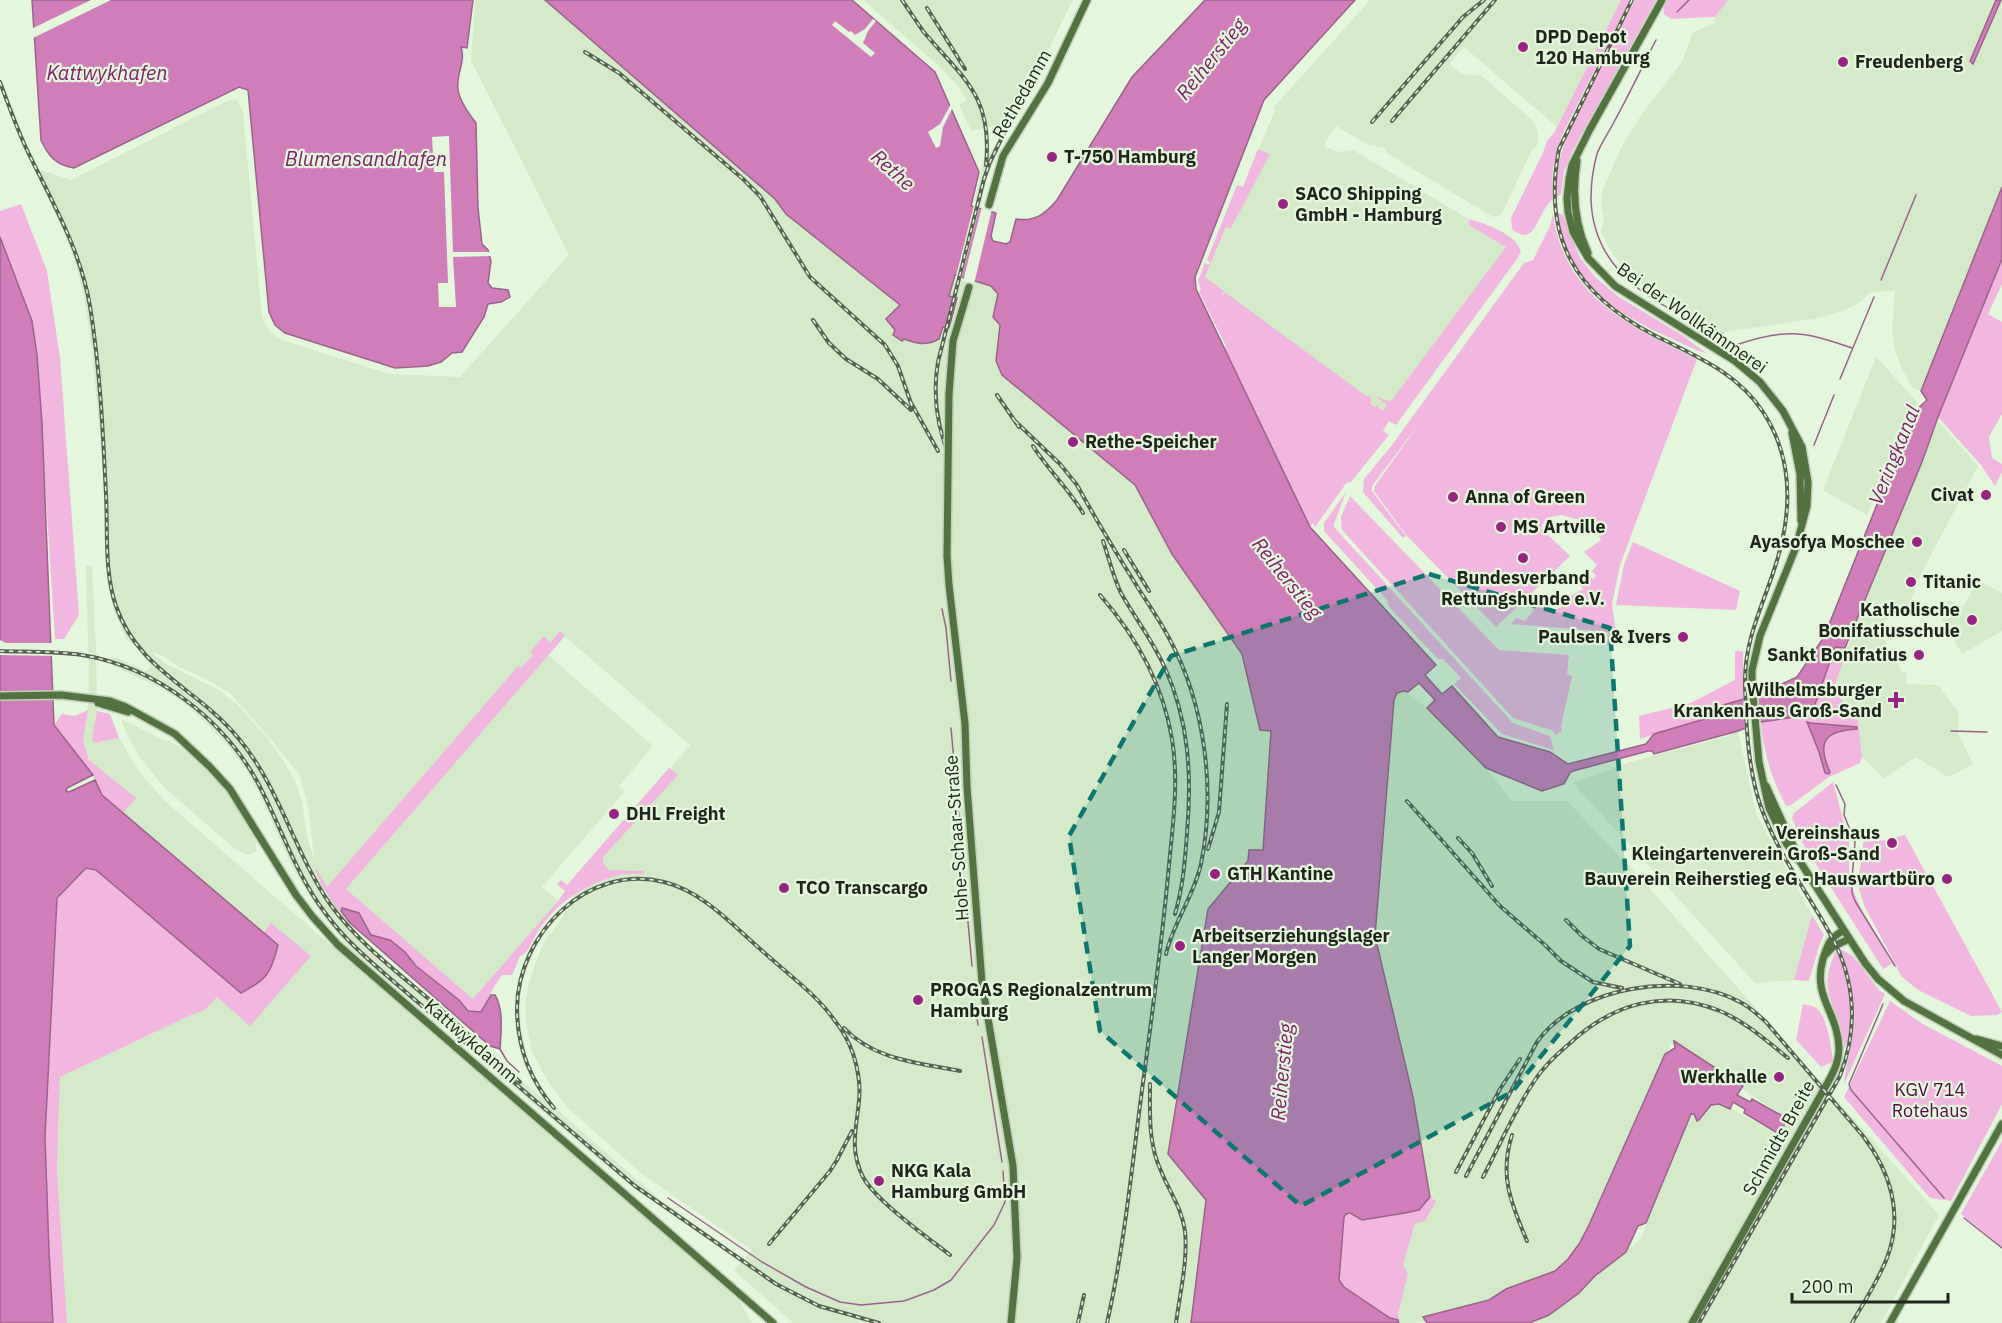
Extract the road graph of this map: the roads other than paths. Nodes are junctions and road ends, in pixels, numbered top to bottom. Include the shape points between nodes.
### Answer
1 (1087, 0) edge
2 (1662, 0) edge
3 (989, 205) dead end
4 (969, 287) dead end
5 (0, 696) edge
6 (1844, 930) junction
7 (1849, 939) junction
8 (1824, 957) junction
9 (1975, 1039) junction
10 (2002, 1046) edge
11 (2002, 1055) edge
12 (2002, 1124) edge
13 (773, 1323) edge
14 (1011, 1323) edge
15 (1692, 1323) edge
16 (1890, 1323) edge

1 - 3 main road, Rethedamm via 1048,83 1004,156
2 - 6 main road, Bei der Wollkämmerei via 1585,138 1570,172 1568,212 1576,240 1611,283 1744,368 1769,392 1792,428 1801,482 1800,532 1760,636 1754,662 1756,738 1761,775 1799,860
4 - 14 main road, Hohe-Schaar-Straße, bridge via 952,348 949,585 965,724 982,983 1014,1166 1017,1258
5 - 13 main road, Kattwykdamm via 54,695 101,701 144,718 189,747 230,789 301,901 338,945
6 - 7 main road, Bei der Wollkämmerei
6 - 8 main road, Schmidts Breite via 1830,940
7 - 8 main road via 1834,946
7 - 9 main road, Bei der Wollkämmerei via 1870,971 1896,996
8 - 15 main road, Schmidts Breite via 1819,983 1838,1035 1836,1066
9 - 10 main road, Bei der Wollkämmerei
9 - 11 main road, Bei der Wollkämmerei
12 - 16 main road

